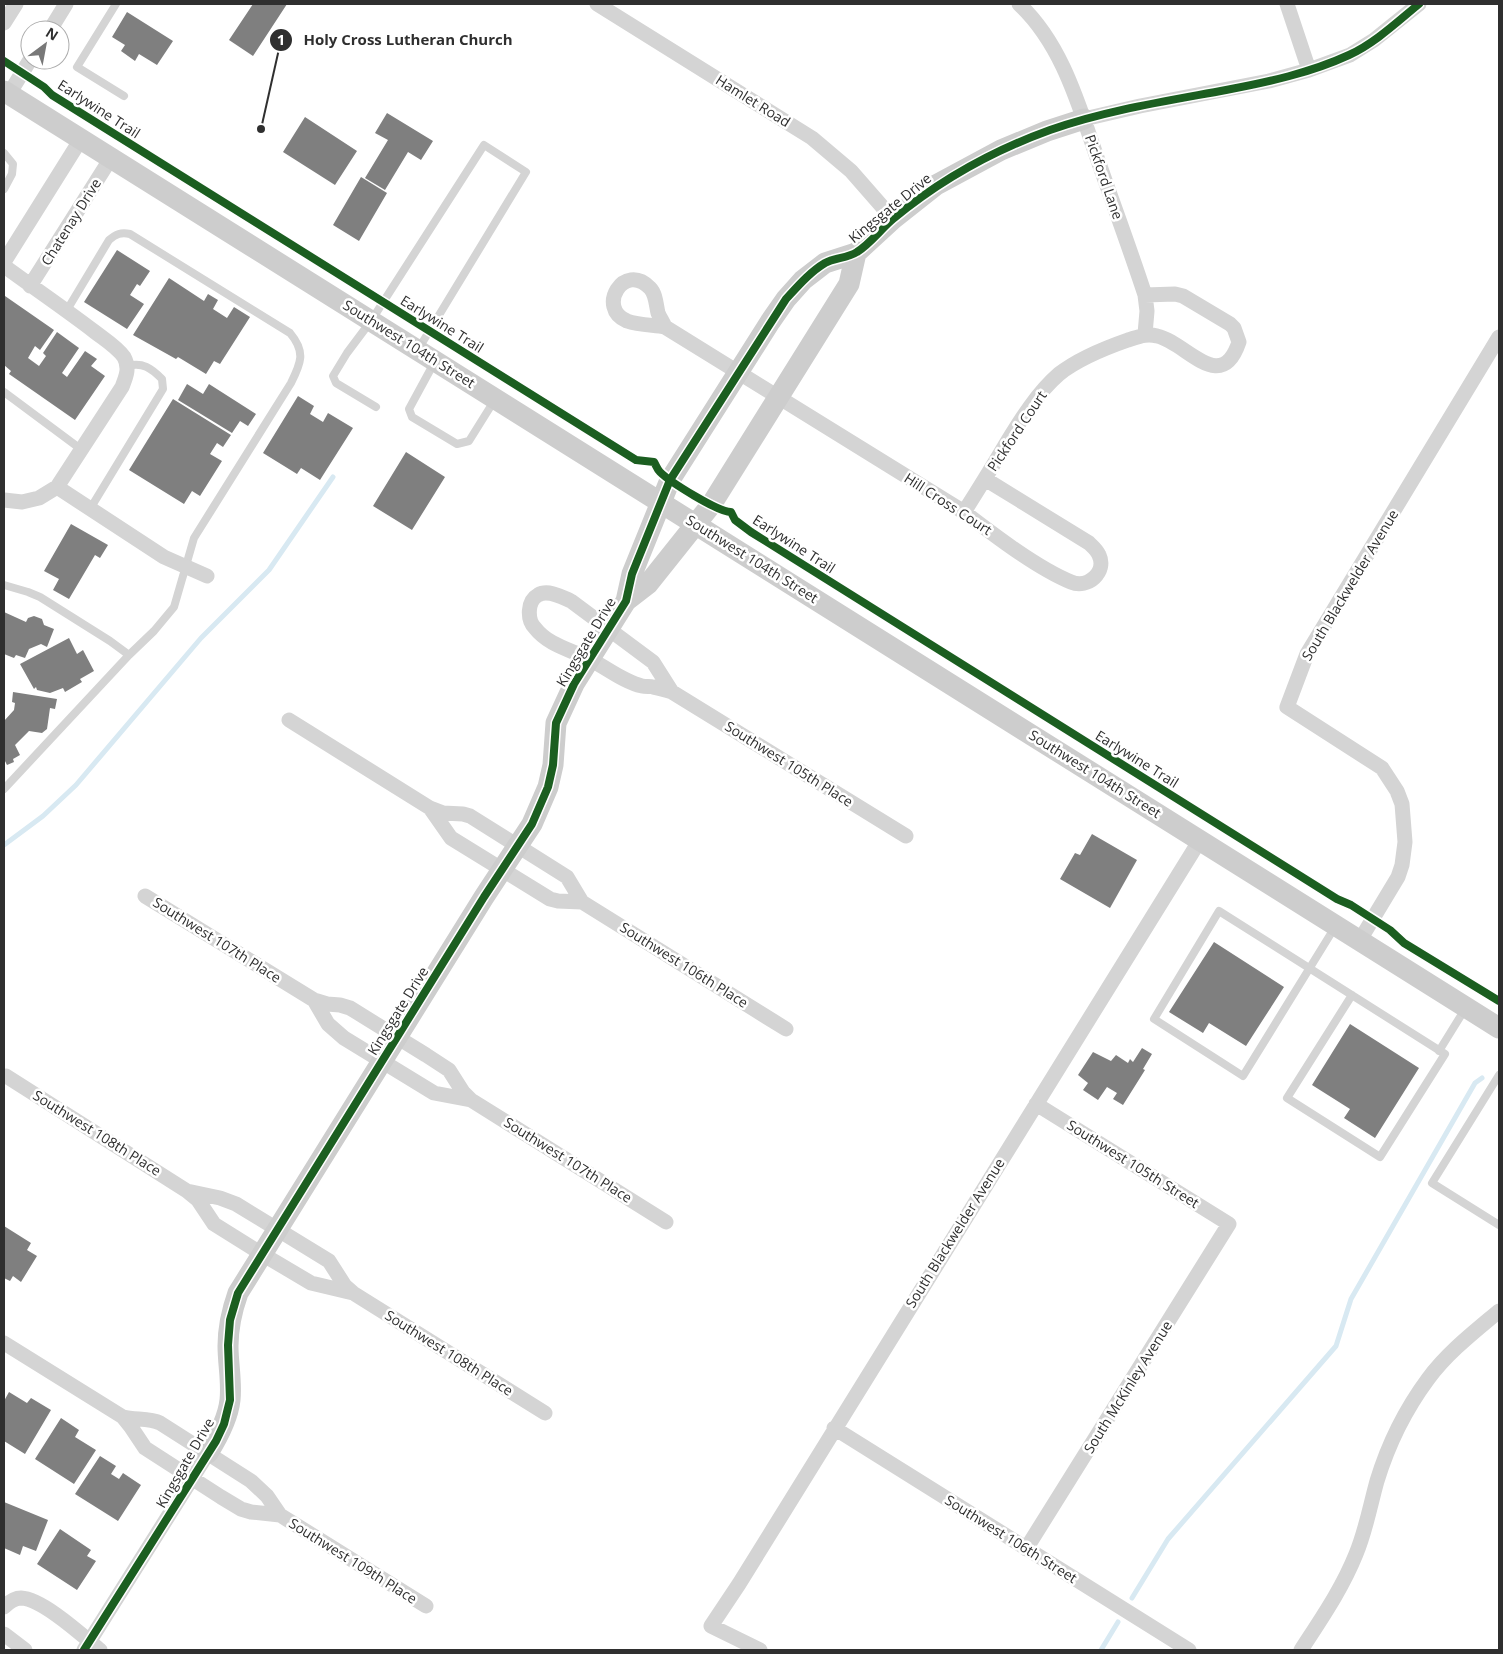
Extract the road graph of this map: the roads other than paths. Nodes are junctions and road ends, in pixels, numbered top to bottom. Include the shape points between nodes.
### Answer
1 (16, 4) edge
2 (66, 4) edge
3 (116, 4) edge
4 (597, 4) edge
5 (1019, 4) edge
6 (1287, 4) edge
7 (1419, 4) edge
8 (56, 20) edge
9 (4, 24) edge
10 (23, 70) edge
11 (1309, 70) junction
12 (6, 93) edge
13 (124, 96) dead end
14 (1084, 119) junction
15 (81, 139) junction
16 (4, 153) edge
17 (111, 158) junction
18 (4, 189) edge
19 (893, 219) junction
20 (856, 253) junction
21 (4, 264) edge
22 (30, 286) junction
23 (1145, 295) junction
24 (67, 310) junction
25 (371, 321) junction
26 (665, 327) dead end
27 (1146, 334) junction
28 (1499, 337) edge
29 (418, 350) junction
30 (435, 361) junction
31 (127, 366) junction
32 (738, 372) junction
33 (4, 392) edge
34 (779, 398) junction
35 (495, 399) junction
36 (376, 407) dead end
37 (82, 450) junction
38 (985, 479) junction
39 (57, 487) junction
40 (4, 500) edge
41 (661, 502) junction
42 (90, 509) junction
43 (964, 512) junction
44 (696, 524) junction
45 (185, 567) junction
46 (207, 576) dead end
47 (4, 585) edge
48 (626, 601) junction
49 (609, 628) junction
50 (129, 655) junction
51 (590, 659) junction
52 (672, 692) junction
53 (290, 720) dead end
54 (4, 789) edge
55 (430, 808) junction
56 (906, 836) dead end
57 (1200, 840) junction
58 (517, 846) junction
59 (501, 870) junction
60 (145, 896) dead end
61 (582, 902) junction
62 (1336, 925) junction
63 (1360, 940) junction
64 (1309, 969) junction
65 (1352, 996) junction
66 (314, 1000) junction
67 (1466, 1008) junction
68 (1499, 1028) edge
69 (786, 1029) dead end
70 (397, 1037) junction
71 (1439, 1051) junction
72 (382, 1062) junction
73 (1499, 1074) edge
74 (6, 1076) dead end
75 (471, 1100) junction
76 (1036, 1104) junction
77 (187, 1191) junction
78 (666, 1222) dead end
79 (1229, 1224) joint
80 (1499, 1225) edge
81 (277, 1230) junction
82 (262, 1254) junction
83 (353, 1293) junction
84 (1499, 1311) edge
85 (4, 1343) edge
86 (545, 1413) dead end
87 (123, 1417) junction
88 (834, 1428) junction
89 (208, 1453) junction
90 (192, 1479) junction
91 (280, 1516) junction
92 (1026, 1549) junction
93 (426, 1606) dead end
94 (4, 1607) edge
95 (4, 1634) edge
96 (91, 1647) edge
97 (25, 1650) edge
98 (760, 1650) edge
99 (1189, 1650) edge
100 (1301, 1650) edge

1 - 9 street
2 - 8 street
3 - 13 lane via 77,67
4 - 19 street, Hamlet Road via 812,138 851,171
5 - 14 street, Pickford Lane via 1063,66
6 - 11 street
7 - 11 street, Kingsgate Drive via 1350,55
10 - 12 street
11 - 14 street, Kingsgate Drive
12 - 15 street, Southwest 104th Street
14 - 19 street, Kingsgate Drive via 1047,131 981,160 936,186
14 - 23 street, Pickford Lane
15 - 17 street, Southwest 104th Street
15 - 21 street
16 - 18 lane via 13,164
17 - 22 street, Chatenay Drive
17 - 25 street, Southwest 104th Street
19 - 20 street, Kingsgate Drive
20 - 32 street, Kingsgate Drive via 826,263 803,280 786,299
20 - 34 street, Kingsgate Drive via 849,284
21 - 22 street
22 - 24 street
23 - 27 street, Pickford Lane
23 - 27 street via 1183,296 1230,324 1239,342 1233,358 1215,366 1198,360 1159,336
24 - 31 street via 115,347
24 - 45 lane via 108,240 124,232 290,333 301,350 298,369 291,383 200,527
25 - 29 street, Southwest 104th Street
25 - 29 lane via 484,145 526,172
25 - 36 lane via 333,376 336,383
26 - 32 street, Hill Cross Court
27 - 38 street, Pickford Court via 1115,345 1060,373 1033,402
28 - 63 street, South Blackwelder Avenue via 1307,654 1287,707 1382,768 1402,804 1405,842 1402,865
29 - 30 street, Southwest 104th Street
30 - 35 street, Southwest 104th Street
30 - 35 lane via 409,409 412,417 457,444 469,441
31 - 37 street via 122,387
31 - 42 lane via 135,364 152,369 162,379 163,389
32 - 34 street, Hill Cross Court
32 - 41 street, Kingsgate Drive via 670,480
33 - 37 lane
34 - 43 street, Hill Cross Court
34 - 44 street, Kingsgate Drive
35 - 41 street, Southwest 104th Street
37 - 39 street
38 - 43 street, Pickford Court
38 - 43 street, Hill Cross Court via 1090,543 1101,560 1097,575 1090,582 1073,584
39 - 40 street via 39,498 22,502
39 - 42 street
41 - 44 street, Southwest 104th Street
41 - 48 street, Kingsgate Drive via 632,574
42 - 45 street
44 - 48 street, Kingsgate Drive via 648,584
44 - 57 street, Southwest 104th Street
45 - 46 street
45 - 50 lane via 174,607
47 - 50 lane via 40,597
48 - 49 street, Kingsgate Drive
49 - 51 street, Kingsgate Drive
49 - 51 street, Southwest 105th Place via 561,596 544,593 532,601 529,619 533,627 563,648
49 - 52 street, Southwest 105th Place via 652,662
50 - 54 lane
51 - 52 street, Southwest 105th Place via 642,686
51 - 58 street, Kingsgate Drive via 556,723 548,787 532,824
52 - 56 street, Southwest 105th Place
53 - 55 street, Southwest 106th Place
55 - 58 street, Southwest 106th Place via 470,816
55 - 59 street, Southwest 106th Place via 451,838
57 - 62 street, Southwest 104th Street
57 - 76 street, South Blackwelder Avenue
58 - 59 street, Kingsgate Drive
58 - 61 street, Southwest 106th Place via 567,877
59 - 61 street, Southwest 106th Place via 550,899
59 - 70 street, Kingsgate Drive
60 - 66 street, Southwest 107th Place
61 - 69 street, Southwest 106th Place
62 - 63 street, Southwest 104th Street
62 - 64 lane
63 - 67 street, Southwest 104th Street
64 - 64 lane via 1243,1076 1154,1019 1219,912
64 - 65 lane
65 - 71 lane
65 - 71 lane via 1287,1098 1380,1157 1445,1054
66 - 70 street, Southwest 107th Place via 350,1008
66 - 72 street, Southwest 107th Place via 335,1031
67 - 68 street, Southwest 104th Street
67 - 71 lane
70 - 72 street, Kingsgate Drive
70 - 75 street, Southwest 107th Place via 449,1070
72 - 75 street, Southwest 107th Place via 434,1093
72 - 81 street, Kingsgate Drive
73 - 80 lane via 1432,1183
74 - 77 street, Southwest 108th Place
75 - 78 street, Southwest 107th Place
76 - 79 street, Southwest 105th Street
76 - 88 street, South Blackwelder Avenue
77 - 81 street, Southwest 108th Place via 227,1200
77 - 82 street, Southwest 108th Place via 198,1200 214,1224
79 - 92 street, South McKinley Avenue
81 - 82 street, Kingsgate Drive
81 - 83 street, Southwest 108th Place via 328,1261
82 - 83 street, Southwest 108th Place via 311,1283
82 - 89 street, Kingsgate Drive via 238,1292 230,1320 230,1400 224,1424
83 - 86 street, Southwest 108th Place
84 - 100 street via 1443,1361 1407,1412 1388,1449 1366,1528 1347,1576
85 - 87 street, Southwest 109th Place
87 - 89 street, Southwest 109th Place via 154,1420
87 - 90 street, Southwest 109th Place via 144,1448
88 - 92 street, Southwest 106th Street
88 - 98 street, South Blackwelder Avenue via 711,1626
89 - 90 street, Kingsgate Drive
89 - 91 street, Southwest 109th Place via 252,1480
90 - 91 street, Southwest 109th Place via 241,1509
90 - 96 street, Kingsgate Drive
91 - 93 street, Southwest 109th Place
92 - 99 street, Southwest 106th Street
94 - 96 street via 15,1599 31,1600 68,1623
95 - 97 street

